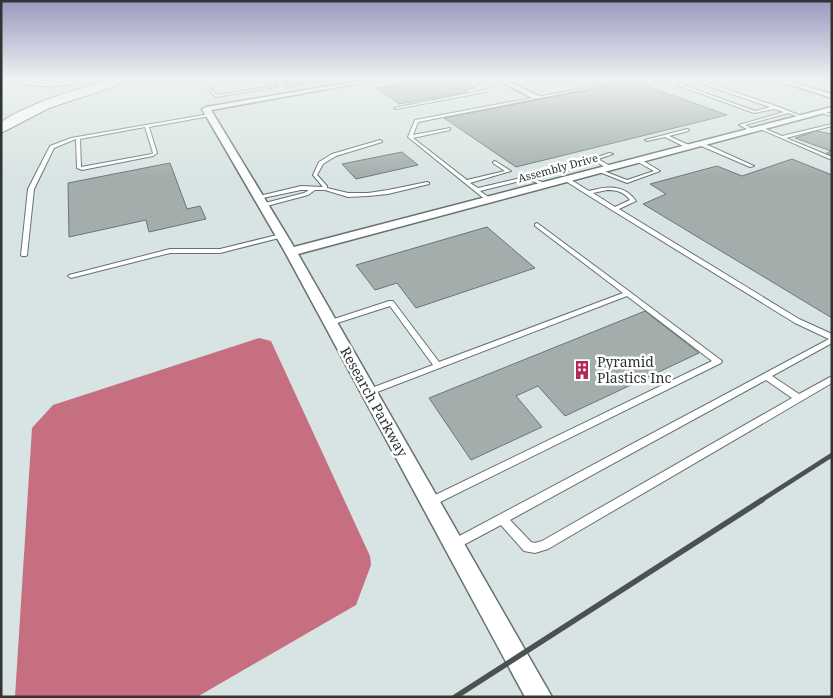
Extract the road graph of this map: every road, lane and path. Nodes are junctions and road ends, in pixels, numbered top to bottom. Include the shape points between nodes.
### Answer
1 (207, 112) edge
2 (26, 113) edge
3 (205, 113) edge
4 (458, 113) edge
5 (786, 113) edge
6 (790, 113) edge
7 (825, 113) edge
8 (802, 117) junction
9 (832, 125) edge
10 (147, 126) junction
11 (1, 129) edge
12 (449, 129) dead end
13 (756, 129) junction
14 (687, 130) dead end
15 (664, 136) junction
16 (410, 137) junction
17 (780, 137) junction
18 (78, 138) junction
19 (647, 140) dead end
20 (380, 142) dead end
21 (701, 144) junction
22 (689, 147) junction
23 (611, 154) dead end
24 (832, 159) edge
25 (638, 160) junction
26 (495, 162) dead end
27 (752, 166) dead end
28 (610, 168) junction
29 (599, 170) junction
30 (566, 179) junction
31 (467, 182) junction
32 (427, 184) dead end
33 (546, 185) junction
34 (325, 187) junction
35 (314, 189) junction
36 (477, 190) junction
37 (588, 193) junction
38 (489, 200) junction
39 (260, 201) junction
40 (615, 209) junction
41 (537, 225) dead end
42 (281, 236) junction
43 (291, 252) junction
44 (24, 256) dead end
45 (72, 276) dead end
46 (628, 293) junction
47 (330, 323) junction
48 (832, 339) edge
49 (438, 366) junction
50 (768, 377) junction
51 (832, 379) edge
52 (369, 392) junction
53 (799, 398) junction
54 (430, 502) junction
55 (503, 519) junction
56 (454, 545) junction
57 (539, 697) edge

1 - 39 street, Research Parkway
2 - 11 highway
3 - 10 lane
4 - 16 lane via 416,121
5 - 13 lane via 741,125
6 - 8 lane
7 - 8 street, Assembly Drive
8 - 13 street, Assembly Drive
9 - 17 lane
10 - 18 lane
10 - 18 lane via 153,155 82,169 79,168
12 - 16 lane
13 - 17 lane
13 - 21 street, Assembly Drive
14 - 15 lane
15 - 19 lane
15 - 22 lane
16 - 31 lane
17 - 24 lane
18 - 44 lane via 52,148 35,180 31,189
20 - 34 lane via 334,155 321,163 315,175
21 - 22 street, Assembly Drive
21 - 27 lane
22 - 25 street, Assembly Drive
23 - 28 lane via 594,159
25 - 28 street, Assembly Drive
25 - 29 lane via 657,173 627,182
26 - 31 lane via 509,171
28 - 29 street, Assembly Drive
29 - 30 street, Assembly Drive
30 - 33 street, Assembly Drive
30 - 37 lane
31 - 36 lane
32 - 34 lane via 374,195 346,195
33 - 36 lane via 529,177
33 - 38 street, Assembly Drive
34 - 35 lane
35 - 39 lane via 306,194
35 - 39 lane via 301,188
36 - 38 lane
37 - 40 lane
37 - 40 lane via 609,188 623,191 633,198 631,203
38 - 43 street, Assembly Drive
39 - 42 street, Research Parkway
40 - 48 lane via 797,321
41 - 46 lane
42 - 43 street, Research Parkway
42 - 45 lane via 220,251 170,251
43 - 47 street, Research Parkway
46 - 49 lane
46 - 54 lane via 718,361
47 - 49 lane via 391,303
47 - 52 street, Research Parkway
48 - 50 lane
49 - 52 lane
50 - 53 lane
50 - 55 lane
51 - 53 lane
52 - 54 street, Research Parkway
53 - 55 lane via 544,545 528,547
54 - 56 street, Research Parkway
55 - 56 lane
56 - 57 street, Research Parkway

